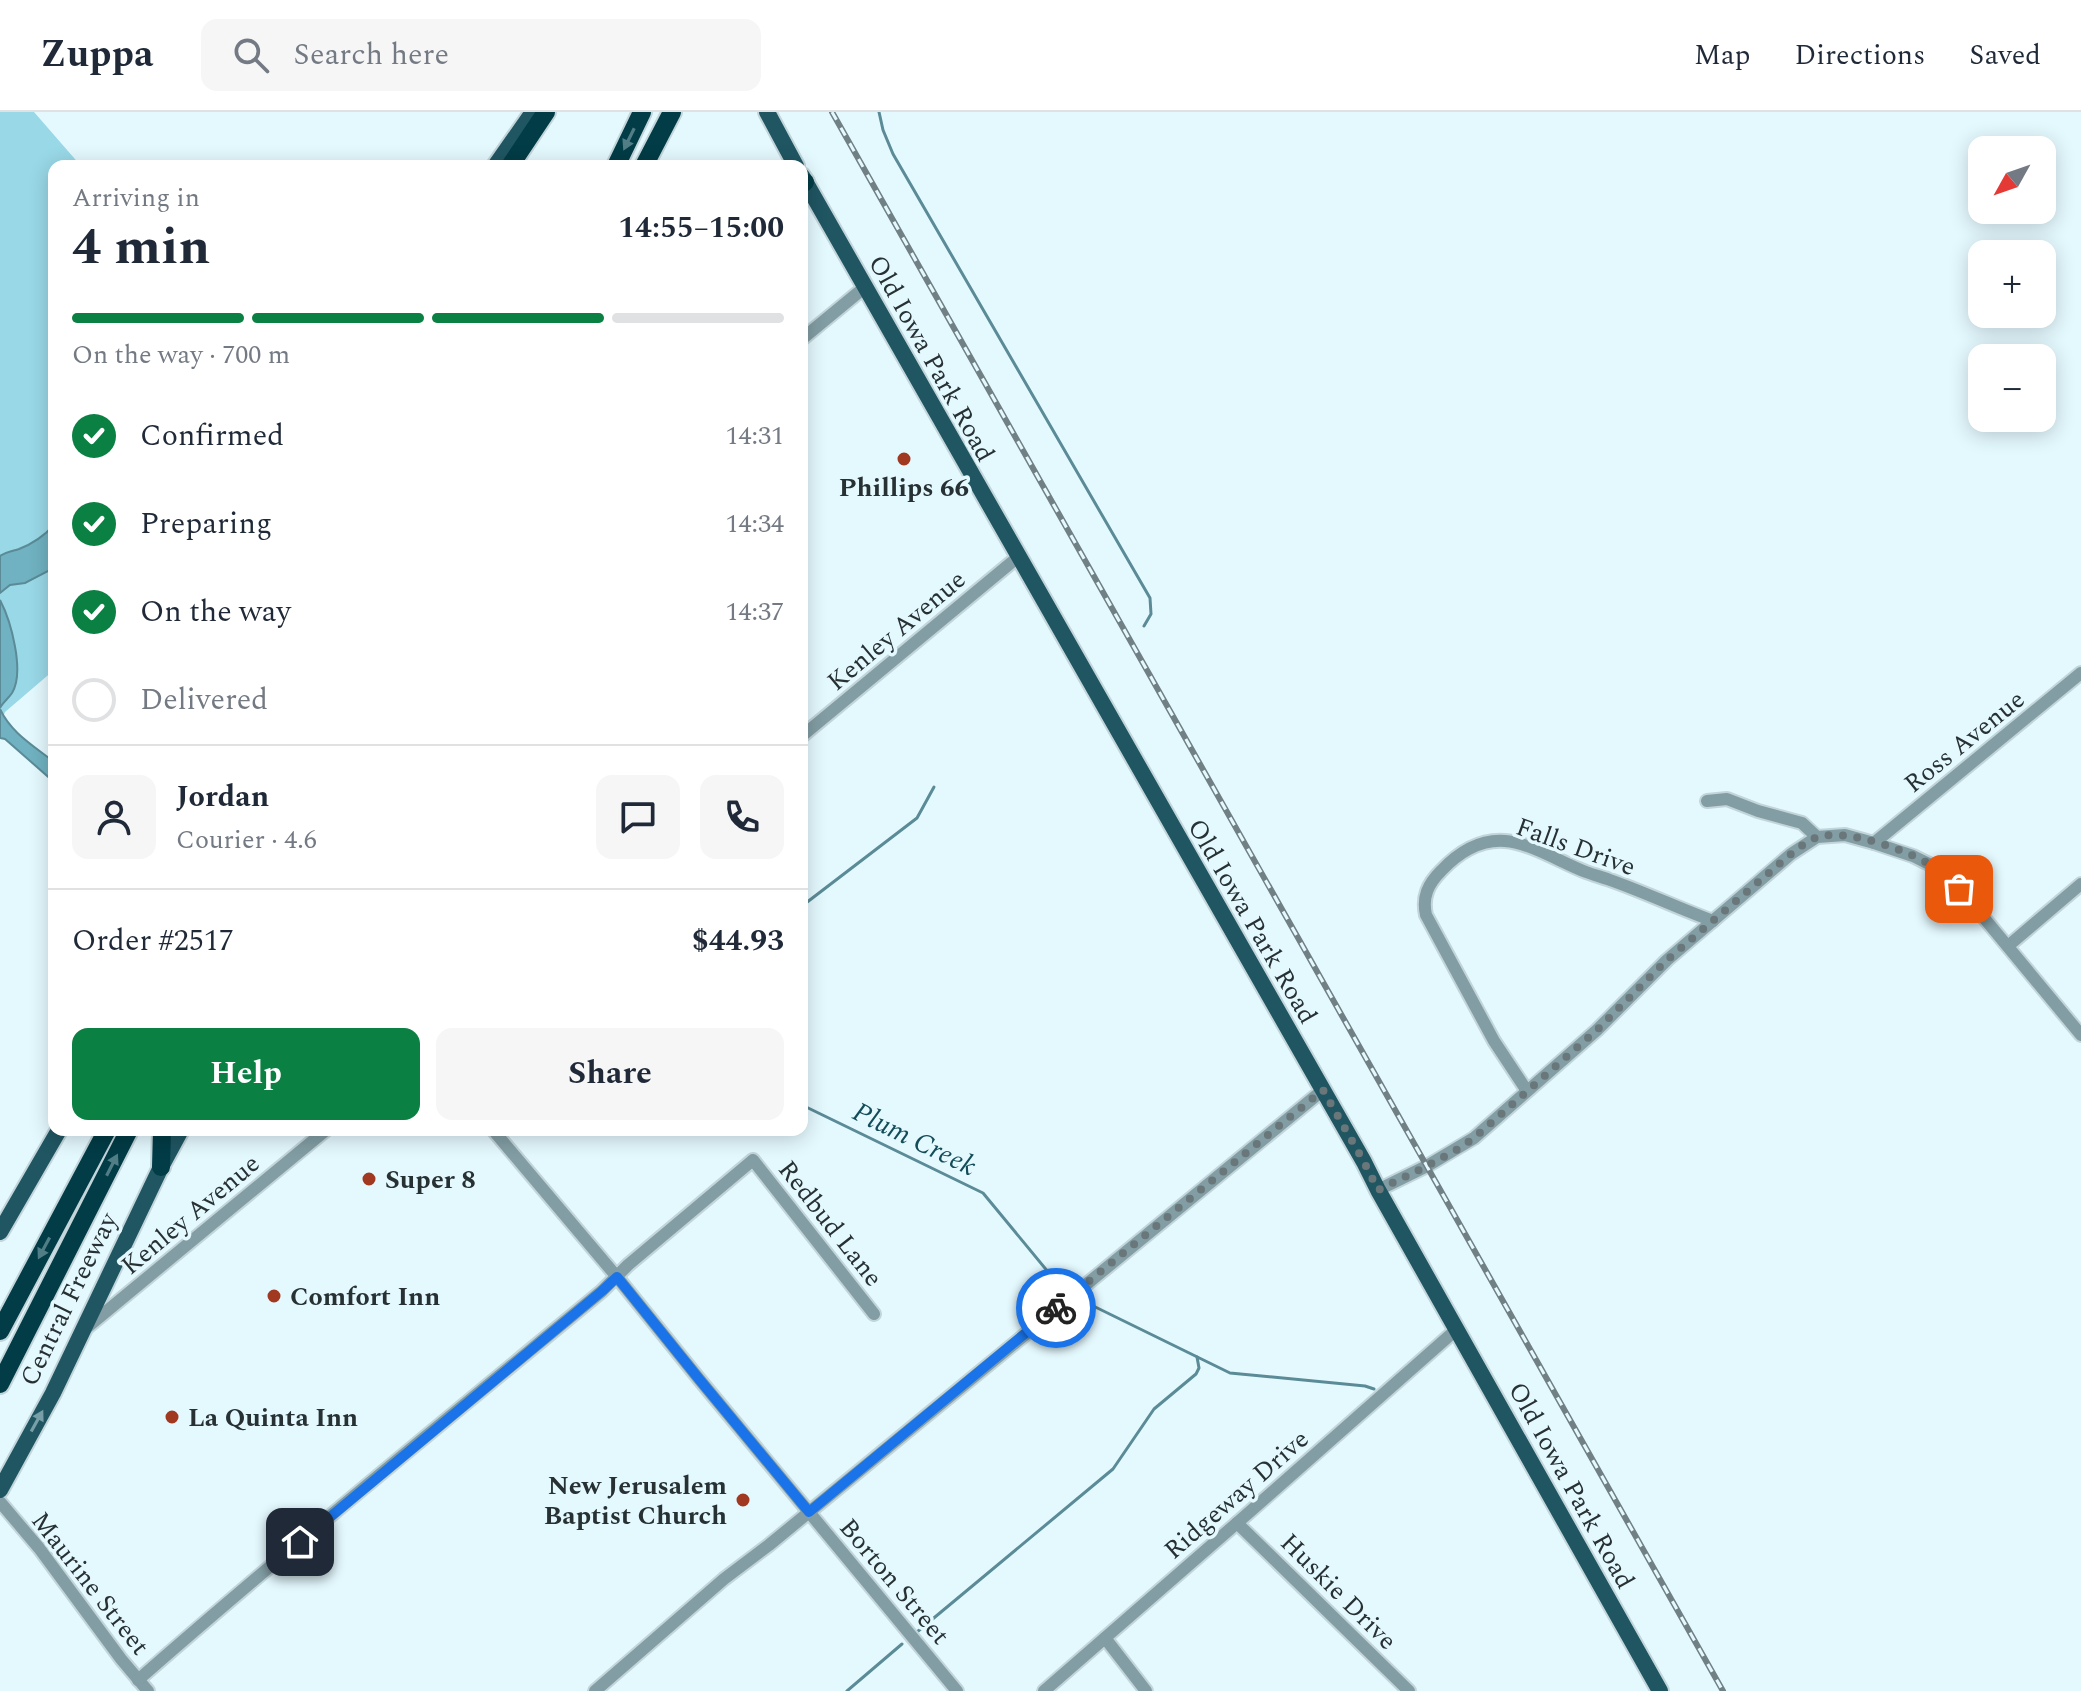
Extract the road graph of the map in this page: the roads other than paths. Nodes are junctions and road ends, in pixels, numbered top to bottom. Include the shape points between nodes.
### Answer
1 (533, 112) edge
2 (546, 112) edge
3 (642, 112) edge
4 (672, 112) edge
5 (767, 112) edge
6 (499, 160) edge
7 (514, 160) edge
8 (619, 160) edge
9 (647, 160) edge
10 (791, 160) edge
11 (808, 192) edge
12 (865, 287) junction
13 (808, 334) edge
14 (1018, 557) junction
15 (2081, 673) edge
16 (808, 731) edge
17 (1707, 801) dead end
18 (1817, 837) junction
19 (1874, 843) junction
20 (2081, 884) edge
21 (1713, 921) junction
22 (2008, 946) junction
23 (2081, 1035) edge
24 (1323, 1090) junction
25 (1527, 1091) junction
26 (56, 1136) edge
27 (104, 1136) edge
28 (126, 1136) edge
29 (162, 1136) edge
30 (178, 1136) edge
31 (319, 1136) edge
32 (498, 1136) edge
33 (161, 1167) junction
34 (1378, 1190) junction
35 (0, 1232) edge
36 (617, 1277) junction
37 (874, 1314) dead end
38 (1457, 1329) junction
39 (0, 1331) edge
40 (82, 1333) junction
41 (0, 1384) edge
42 (0, 1490) edge
43 (0, 1502) edge
44 (809, 1512) junction
45 (1237, 1523) junction
46 (1105, 1638) junction
47 (138, 1680) junction
48 (148, 1691) edge
49 (595, 1691) edge
50 (957, 1691) edge
51 (1044, 1691) edge
52 (1146, 1691) edge
53 (1409, 1691) edge
54 (1660, 1691) edge

1 - 6 main road
2 - 7 highway
3 -> 8 highway
4 - 9 highway
5 - 10 main road, Old Iowa Park Road
11 - 12 main road, Old Iowa Park Road
12 - 13 street
12 - 14 main road, Old Iowa Park Road
14 - 16 street, Kenley Avenue
14 - 24 main road, Old Iowa Park Road
15 - 19 street, Ross Avenue
17 - 18 street via 1727,799 1802,823
18 - 19 street via 1845,835
18 - 21 street
19 - 22 street via 1944,874
20 - 22 street
21 - 25 street
21 - 25 street, Falls Drive via 1507,841 1484,842 1452,860 1425,893 1426,915
22 - 23 street
24 - 34 main road, Old Iowa Park Road
24 - 44 street
25 - 34 street via 1458,1149
26 - 35 main road
27 -> 39 highway, Central Freeway
41 -> 28 highway, Central Freeway
29 - 33 highway
30 - 33 main road, Central Freeway
31 - 40 street, Kenley Avenue
32 - 36 street, Borton Street
33 - 40 main road, Central Freeway
34 - 38 main road, Old Iowa Park Road
36 - 37 street, Redbud Lane via 753,1160
36 - 44 street, Borton Street
36 - 47 street
38 - 45 street, Ridgeway Drive
38 - 54 main road, Old Iowa Park Road
42 -> 40 main road, Central Freeway
43 - 47 street, Maurine Street
44 - 49 street
44 - 50 street, Borton Street
45 - 46 street, Ridgeway Drive
45 - 53 street, Huskie Drive
46 - 51 street, Ridgeway Drive
46 - 52 street
47 - 48 street, Maurine Street

